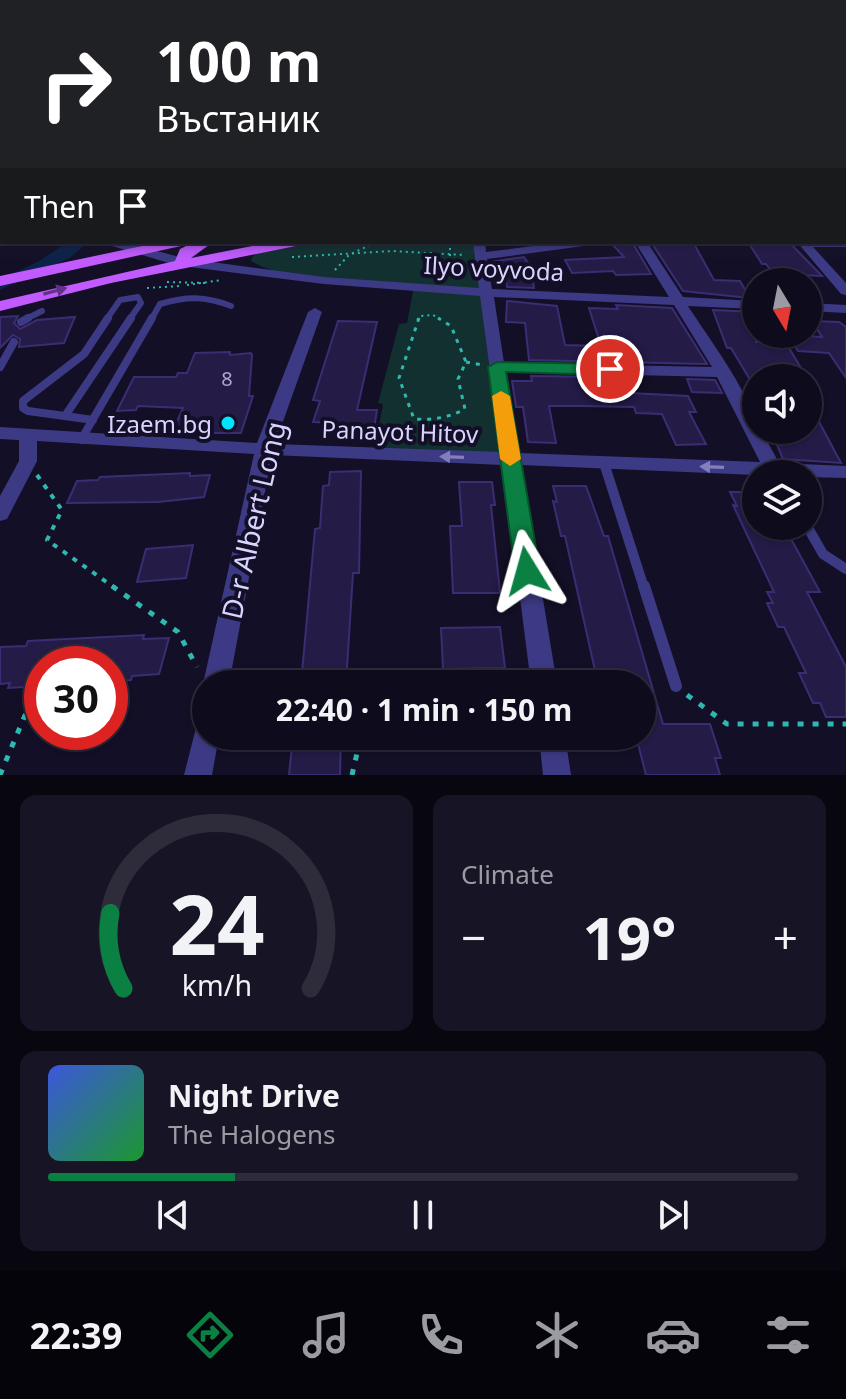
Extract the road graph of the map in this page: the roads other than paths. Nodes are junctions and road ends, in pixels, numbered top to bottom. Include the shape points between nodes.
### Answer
1 (90, 244) edge
2 (112, 244) edge
3 (171, 244) edge
4 (202, 244) edge
5 (559, 244) edge
6 (642, 244) edge
7 (805, 244) edge
8 (294, 249) edge
9 (479, 249) edge
10 (256, 250) junction
11 (135, 251) junction
12 (182, 262) junction
13 (72, 264) junction
14 (242, 272) junction
15 (110, 278) junction
16 (0, 281) edge
17 (485, 291) junction
18 (846, 291) edge
19 (681, 301) junction
20 (742, 304) edge
21 (0, 306) edge
22 (231, 306) dead end
23 (822, 308) edge
24 (846, 309) edge
25 (42, 311) dead end
26 (315, 312) dead end
27 (24, 322) dead end
28 (14, 342) dead end
29 (0, 367) edge
30 (497, 367) junction
31 (723, 372) junction
32 (64, 418) junction
33 (93, 420) junction
34 (0, 433) edge
35 (28, 436) junction
36 (82, 439) junction
37 (264, 449) junction
38 (510, 459) junction
39 (769, 460) edge
40 (604, 463) junction
41 (742, 470) edge
42 (822, 472) edge
43 (846, 472) edge
44 (0, 514) edge
45 (815, 540) edge
46 (846, 569) edge
47 (219, 670) edge
48 (542, 670) edge
49 (676, 686) road end
50 (203, 750) edge
51 (554, 750) edge
52 (198, 775) edge
53 (557, 775) edge

1 - 13 main road via 88,254
2 - 11 street
3 - 11 main road
4 - 12 main road via 185,252
5 - 9 street
6 - 19 street
7 - 18 street
8 - 10 main road
9 - 17 street
10 - 12 main road
10 - 14 main road
11 - 12 street
11 - 13 main road
11 - 15 main road via 134,260
12 - 14 street, Ilyo voyvoda
12 - 15 main road
13 - 16 main road
14 - 17 street, Ilyo voyvoda
21 -> 15 main road
17 - 19 street, Ilyo voyvoda
17 - 30 street
19 - 20 street, Ilyo voyvoda
19 - 31 street
22 - 33 lane via 187,295 160,304
23 - 24 street
25 - 27 lane
26 - 37 street, D-r Albert Long
28 - 29 lane
30 - 31 street
30 - 38 street
31 - 39 street
32 - 32 lane via 28,411 23,401 84,354 120,300 138,297 141,303
32 - 33 lane
33 - 36 lane
34 - 35 street, Panayot Hitov
35 - 36 street, Panayot Hitov
35 - 44 street via 28,461
36 - 37 street, Panayot Hitov
38 -> 37 street, Panayot Hitov
37 - 47 street, D-r Albert Long
38 - 40 street, Panayot Hitov
38 - 48 street
41 -> 40 street, Panayot Hitov
40 - 49 lane
42 - 43 street, Panayot Hitov
45 - 46 lane via 823,554
50 - 52 street
51 - 53 street

